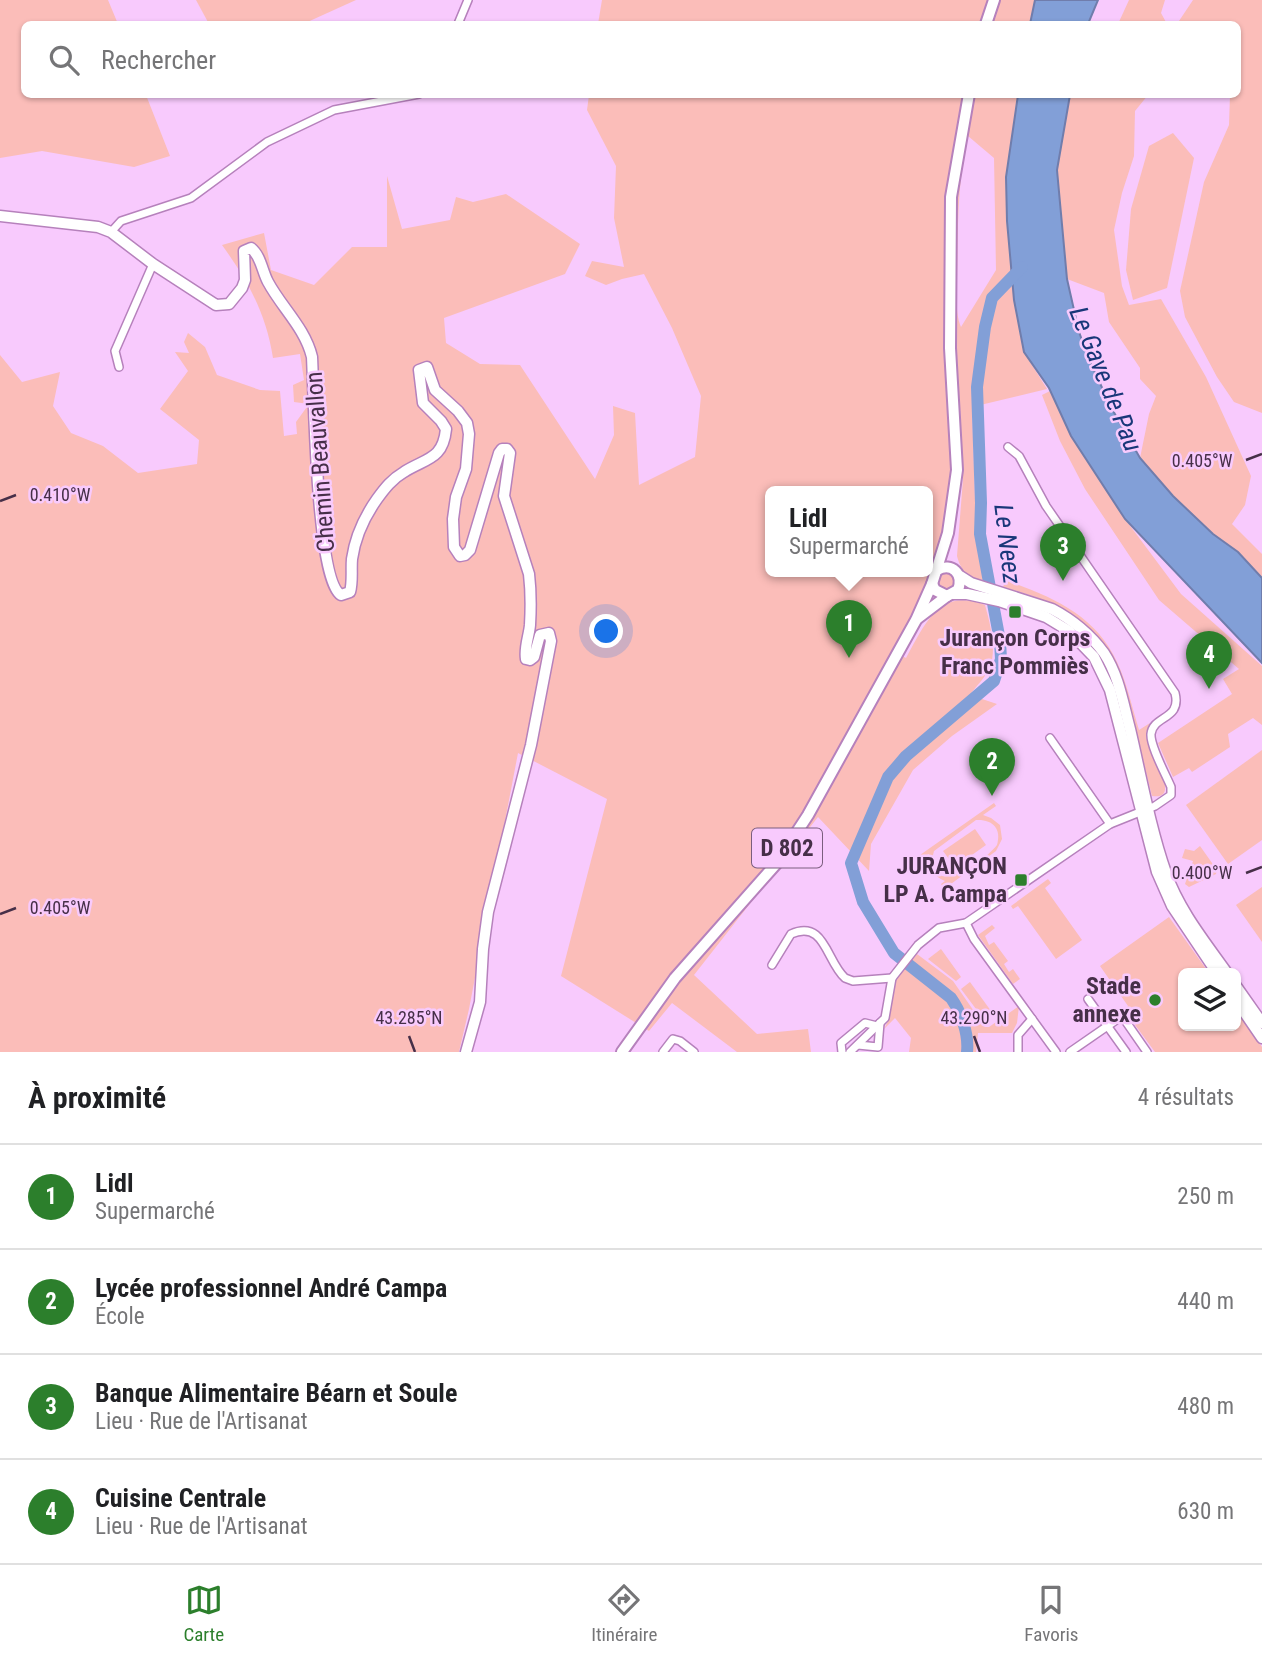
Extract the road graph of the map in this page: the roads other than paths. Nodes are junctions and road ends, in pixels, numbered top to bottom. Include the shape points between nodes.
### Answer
1 (468, 0) edge
2 (993, 0) edge
3 (459, 21) edge
4 (987, 21) edge
5 (398, 98) edge
6 (968, 98) edge
7 (0, 216) edge
8 (111, 232) junction
9 (153, 264) junction
10 (119, 367) dead end
11 (1008, 447) dead end
12 (948, 533) junction
13 (937, 570) junction
14 (956, 573) junction
15 (933, 576) edge
16 (933, 577) edge
17 (932, 584) junction
18 (981, 591) junction
19 (950, 595) junction
20 (916, 620) junction
21 (1050, 738) dead end
22 (1145, 810) junction
23 (1110, 824) junction
24 (966, 923) junction
25 (772, 965) dead end
26 (1214, 968) edge
27 (1223, 968) edge
28 (892, 978) junction
29 (1241, 993) edge
30 (1088, 999) dead end
31 (1241, 1007) edge
32 (1032, 1018) junction
33 (1262, 1023) edge
34 (879, 1024) junction
35 (1107, 1026) junction
36 (1262, 1038) edge
37 (858, 1045) junction
38 (466, 1052) edge
39 (622, 1052) edge
40 (663, 1052) edge
41 (694, 1052) edge
42 (842, 1052) edge
43 (850, 1052) edge
44 (1018, 1052) edge
45 (1056, 1052) edge
46 (1070, 1052) edge
47 (1126, 1052) edge
48 (1147, 1052) edge

1 - 3 street
2 - 4 main road
5 - 8 street via 334,110 267,142 191,198 121,221
6 - 12 main road via 951,197 950,348 957,454
7 - 8 street
8 - 9 street, Chemin Beauvallon
9 - 10 street via 115,351
9 - 38 street, Chemin Beauvallon via 224,305 242,288 243,255 251,248 309,342 324,552 333,587 341,595 350,592 357,541 375,502 390,482 441,449 446,429 423,403 419,370 427,367 435,390 467,423 468,461 453,519 454,547 460,556 470,550 499,453 507,449 510,453 503,496 531,587 527,659 534,657 540,635 549,633 551,641 531,745 488,912 480,1002
11 - 22 street via 1019,456 1046,506 1175,694 1173,713 1151,733 1171,795
12 - 13 main road
12 - 14 main road
13 - 14 main road via 948,567
13 - 15 main road
14 - 18 street
14 - 19 main road via 958,590
16 - 17 main road
17 - 19 main road via 935,590
17 - 20 main road, D 802
18 - 19 street
18 - 22 street via 1062,614 1103,653 1119,687
19 - 20 main road, D 802
20 - 39 main road, D 802 via 808,816 776,864 675,978
21 - 23 street
22 - 23 street
22 - 26 street via 1157,872 1167,897
22 - 27 street via 1168,878 1191,922
23 - 24 street
24 - 28 street via 939,928 918,945
24 - 32 street
25 - 28 street via 791,934 805,930 817,935 845,978
28 - 34 street via 885,1018
29 - 33 street
30 - 35 street
31 - 36 street
32 - 44 street via 1018,1035
32 - 45 street
34 - 37 street
34 - 37 street via 878,1047
34 - 42 street via 865,1023 841,1044
35 - 46 street
35 - 47 street
35 - 48 street via 1122,1016
37 - 43 street
40 - 41 street via 673,1039

